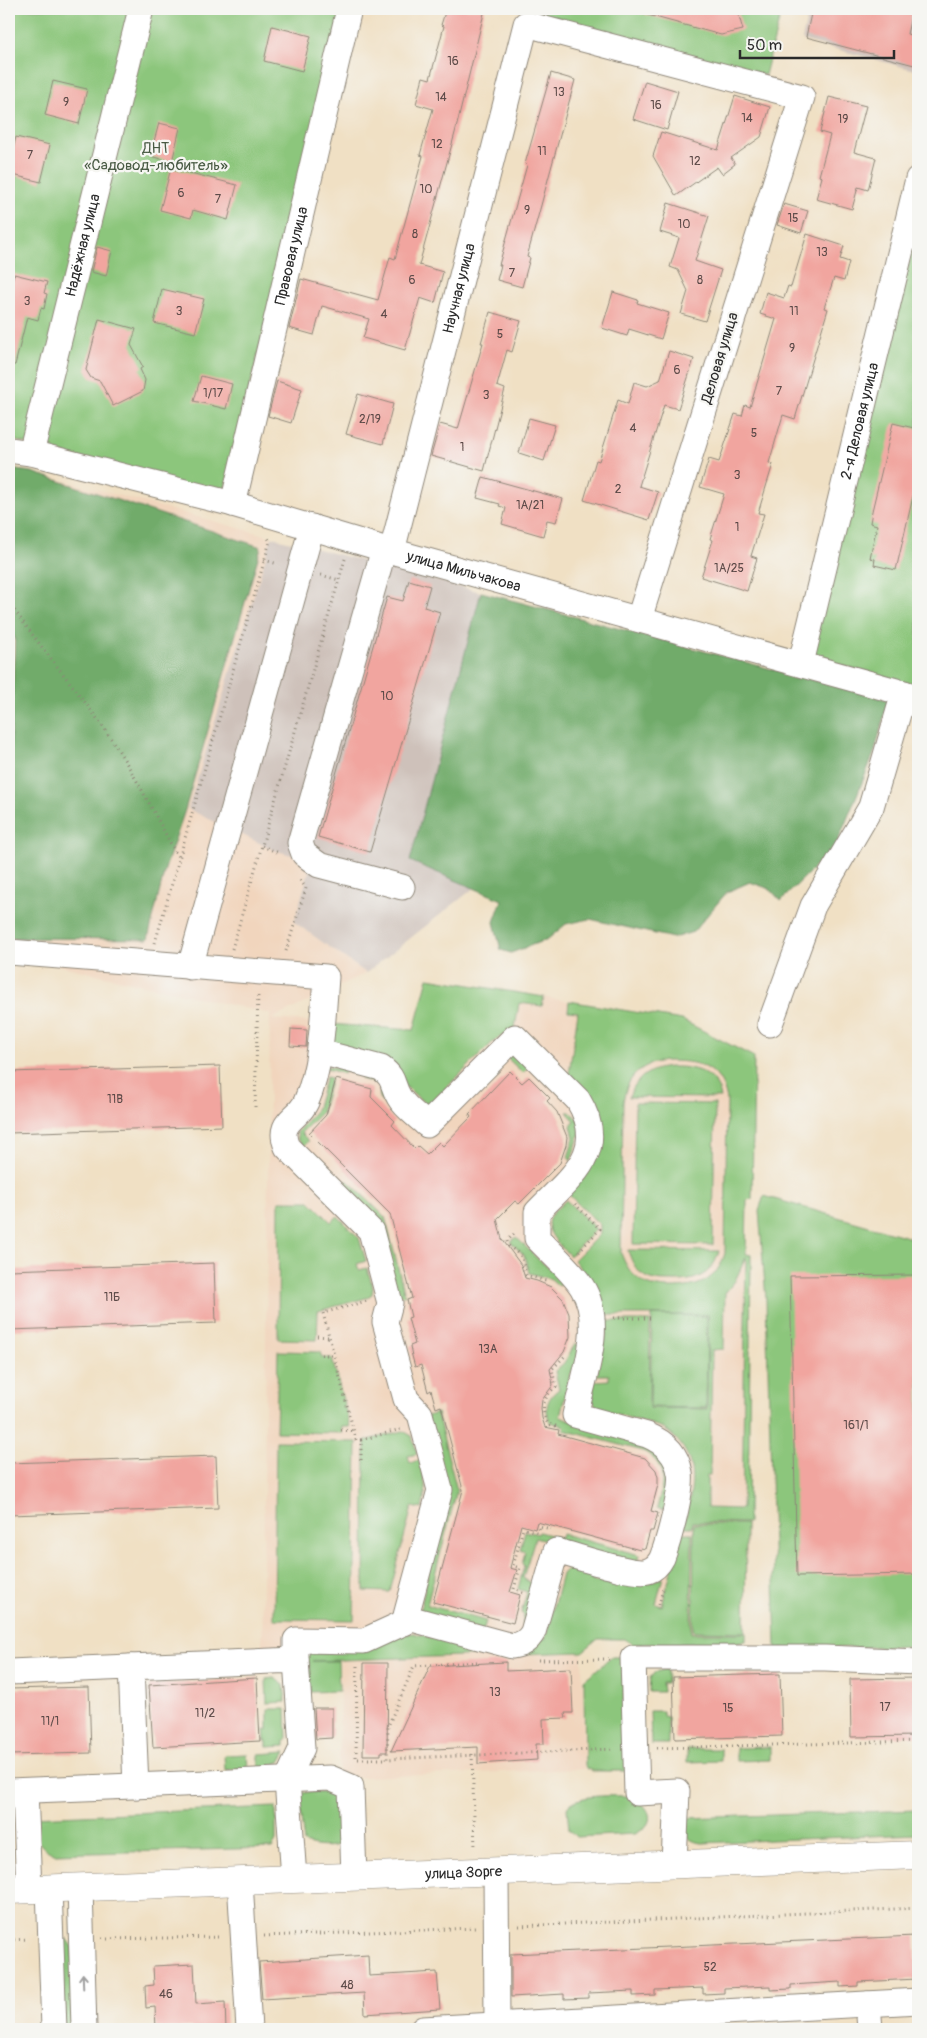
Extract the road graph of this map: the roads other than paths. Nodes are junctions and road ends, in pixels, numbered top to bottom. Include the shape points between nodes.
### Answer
1 (142, 9) edge
2 (350, 9) edge
3 (802, 97) joint
4 (918, 179) edge
5 (20, 452) edge
6 (233, 504) junction
7 (312, 527) junction
8 (388, 550) junction
9 (639, 619) junction
10 (801, 663) junction
11 (911, 695) edge
12 (402, 887) dead end
13 (9, 952) edge
14 (190, 967) junction
15 (770, 1024) dead end
16 (320, 1052) junction
17 (404, 1623) junction
18 (296, 1660) junction
19 (918, 1662) edge
20 (131, 1667) junction
21 (9, 1672) edge
22 (287, 1780) junction
23 (136, 1786) junction
24 (17, 1791) edge
25 (918, 1855) edge
26 (674, 1864) junction
27 (486, 1872) junction
28 (354, 1877) junction
29 (294, 1878) junction
30 (240, 1881) junction
31 (80, 1887) junction
32 (29, 1889) edge
33 (918, 2001) edge
34 (868, 2004) junction
35 (641, 2023) edge
36 (497, 2025) junction
37 (526, 2026) edge
38 (54, 2029) edge
39 (84, 2029) edge
40 (249, 2029) edge
41 (423, 2029) edge
42 (870, 2029) edge

1 - 5 street, Надёжная улица
2 - 6 street, Правовая улица
3 - 8 street, Научная улица via 526,24
3 - 9 street, Деловая улица
4 - 10 street, 2-я Деловая улица
5 - 6 street, улица Мильчакова
6 - 7 street, улица Мильчакова
7 - 8 street, улица Мильчакова
7 - 14 street
8 - 9 street, улица Мильчакова
8 - 12 street, Научная улица via 300,843 304,854 319,866
9 - 10 street, улица Мильчакова
10 - 11 street, улица Мильчакова
11 - 15 street via 871,807 813,906
13 - 14 street
14 - 16 street via 326,977
16 - 17 street via 306,1104 288,1122 284,1141 370,1231 390,1303 385,1322 403,1389 406,1399 420,1414 440,1490
16 - 17 street via 381,1068 394,1081 398,1097 427,1125 515,1037 578,1100 590,1129 586,1156 579,1169 537,1212 537,1238 581,1286 591,1308 592,1337 575,1415 647,1434 658,1440 674,1456 680,1473 680,1491 658,1565 639,1573 556,1551 534,1632 526,1642 512,1646 412,1619
17 - 18 street via 364,1641 296,1640
18 - 20 street
18 - 22 street via 302,1748
19 - 26 street via 825,1658 633,1658 637,1793 677,1791
20 - 21 street
20 - 23 street
22 - 23 street
22 - 28 street via 330,1778 351,1787
22 - 29 street
23 - 24 street
24 - 32 street
25 - 26 main road, улица Зорге
26 - 27 main road, улица Зорге
27 - 28 main road, улица Зорге
27 - 36 street via 498,1927
28 - 29 main road, улица Зорге
29 - 30 main road, улица Зорге
30 - 31 main road, улица Зорге
30 - 40 street
31 - 32 main road, улица Зорге
39 -> 31 street
32 - 38 street via 50,1939
33 - 34 street
34 - 35 street
34 - 42 street
35 - 37 street
36 - 37 street
36 - 41 street

